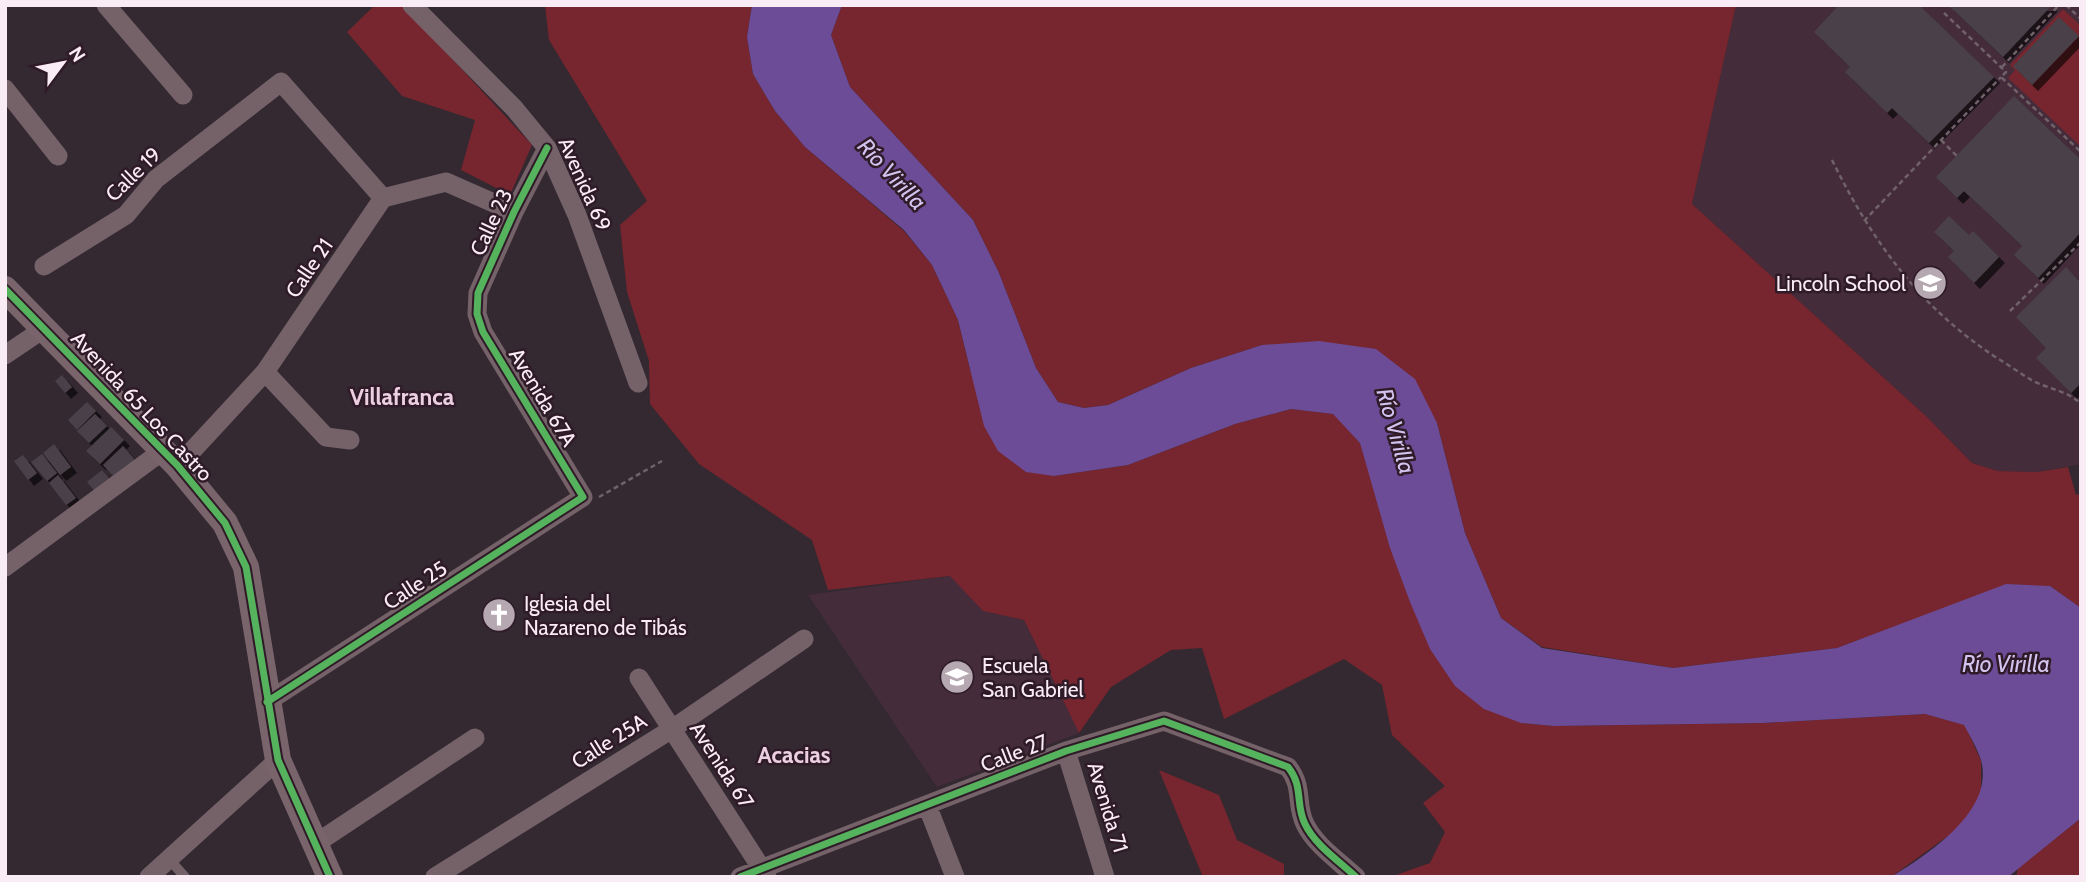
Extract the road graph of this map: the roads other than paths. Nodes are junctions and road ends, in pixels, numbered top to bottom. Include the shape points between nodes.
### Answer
1 (106, 5) edge
2 (412, 5) edge
3 (5, 89) edge
4 (183, 95) dead end
5 (547, 148) junction
6 (58, 156) dead end
7 (383, 198) junction
8 (514, 212) junction
9 (44, 266) dead end
10 (5, 289) edge
11 (477, 314) joint
12 (45, 328) junction
13 (5, 355) edge
14 (265, 372) junction
15 (638, 383) dead end
16 (350, 440) dead end
17 (170, 459) junction
18 (583, 497) joint
19 (5, 567) edge
20 (804, 639) dead end
21 (639, 678) dead end
22 (267, 702) junction
23 (672, 729) junction
24 (475, 738) dead end
25 (1066, 751) junction
26 (278, 760) junction
27 (927, 805) junction
28 (315, 844) junction
29 (169, 859) junction
30 (764, 872) edge
31 (149, 877) edge
32 (185, 877) edge
33 (331, 877) edge
34 (435, 877) edge
35 (740, 877) edge
36 (955, 877) edge
37 (1105, 877) edge
38 (1356, 877) edge

1 - 4 street
2 - 5 street, Avenida 69
3 - 6 street
5 - 8 street, Calle 23
5 - 15 street, Avenida 69 via 577,215
7 - 8 street via 446,182
7 - 9 street, Calle 19 via 281,82 156,179 126,215
7 - 14 street, Calle 21
8 - 11 street, Calle 23 via 478,293
10 - 12 street, Avenida 65 Los Castro
11 - 18 street, Avenida 67A via 482,332
12 - 13 street
12 - 17 street, Avenida 65 Los Castro
14 - 16 street via 326,437
14 - 17 street, Calle 21
17 - 19 street, Calle 21
17 - 22 street, Avenida 65 Los Castro via 225,523 246,567
18 - 22 street, Calle 25
20 - 23 street, Calle 25A
21 - 23 street, Avenida 67
22 - 26 street, Avenida 65 Los Castro
23 - 30 street, Avenida 67
23 - 34 street, Calle 25A
24 - 28 street
25 - 27 street, Calle 27
25 - 37 street, Avenida 71
25 - 38 street, Calle 27 via 1164,721 1288,767 1298,780 1304,822
26 - 28 street, Avenida 65 Los Castro
26 - 29 street
27 - 30 street, Calle 27
27 - 36 street
28 - 33 street, Avenida 65 Los Castro
29 - 31 street
29 - 32 lane
30 - 35 street, Calle 27

